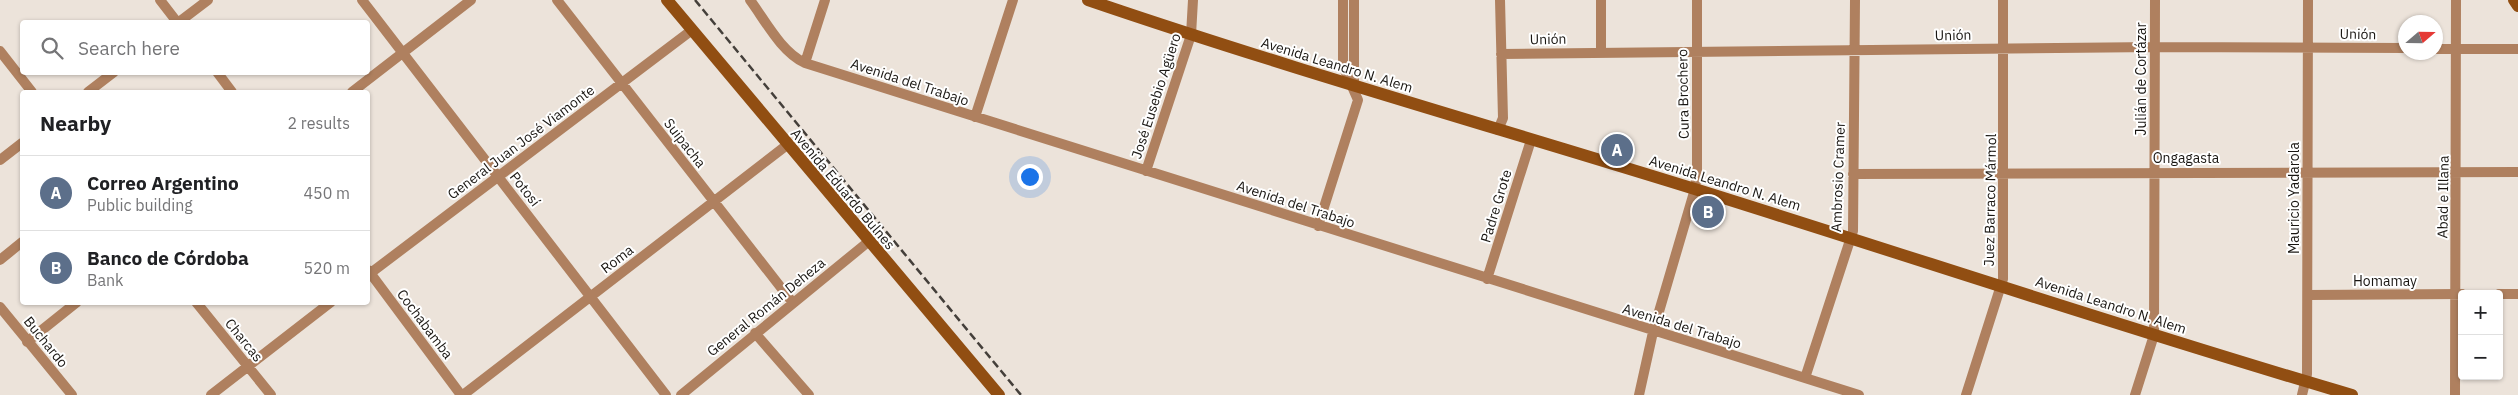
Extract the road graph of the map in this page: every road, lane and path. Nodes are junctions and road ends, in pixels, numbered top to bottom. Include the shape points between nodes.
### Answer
1 (160, 0) edge
2 (208, 0) edge
3 (362, 0) edge
4 (471, 0) edge
5 (557, 0) edge
6 (667, 0) edge
7 (750, 0) edge
8 (825, 0) edge
9 (1013, 0) edge
10 (1088, 0) edge
11 (1193, 0) edge
12 (1343, 0) edge
13 (1354, 0) edge
14 (1500, 0) edge
15 (1601, 0) edge
16 (1697, 0) edge
17 (1855, 0) edge
18 (2003, 0) edge
19 (2155, 0) edge
20 (2308, 0) edge
21 (2456, 0) edge
22 (2514, 0) edge
23 (2518, 6) edge
24 (176, 20) edge
25 (181, 20) edge
26 (692, 30) junction
27 (1191, 35) junction
28 (2155, 47) junction
29 (2308, 47) junction
30 (2004, 48) junction
31 (2398, 48) edge
32 (2443, 49) edge
33 (2456, 49) junction
34 (2518, 49) edge
35 (1855, 50) junction
36 (0, 51) edge
37 (1696, 51) junction
38 (1601, 52) junction
39 (403, 53) junction
40 (1501, 54) junction
41 (804, 63) junction
42 (110, 75) edge
43 (218, 75) edge
44 (621, 83) junction
45 (1354, 86) junction
46 (30, 90) edge
47 (91, 90) edge
48 (230, 90) edge
49 (355, 90) edge
50 (975, 117) junction
51 (1498, 130) junction
52 (1531, 140) junction
53 (20, 145) edge
54 (787, 145) junction
55 (0, 160) edge
56 (1146, 171) junction
57 (2004, 172) junction
58 (2156, 172) junction
59 (2308, 172) junction
60 (2457, 172) junction
61 (2518, 172) edge
62 (1853, 174) junction
63 (499, 177) junction
64 (1696, 189) junction
65 (714, 202) junction
66 (1318, 226) junction
67 (1851, 238) junction
68 (868, 242) junction
69 (20, 244) edge
70 (0, 260) edge
71 (370, 271) edge
72 (370, 275) edge
73 (1488, 279) junction
74 (2002, 286) junction
75 (2458, 294) edge
76 (2503, 294) edge
77 (2518, 294) edge
78 (2308, 295) junction
79 (590, 296) junction
80 (793, 302) junction
81 (74, 305) edge
82 (198, 305) edge
83 (327, 305) edge
84 (0, 307) edge
85 (755, 332) junction
86 (1653, 332) junction
87 (2154, 335) junction
88 (27, 342) junction
89 (248, 367) junction
90 (1805, 378) junction
91 (2306, 382) junction
92 (807, 394) edge
93 (72, 395) edge
94 (211, 395) edge
95 (271, 395) edge
96 (462, 395) edge
97 (666, 395) edge
98 (681, 395) edge
99 (999, 395) edge
100 (1639, 395) edge
101 (1859, 395) edge
102 (1966, 395) edge
103 (2135, 395) edge
104 (2302, 395) edge
105 (2352, 395) edge
106 (2455, 395) edge

1 - 24 street
2 - 25 street
3 - 39 street, Potosí
4 - 39 street
5 - 44 street, Suipacha
6 - 26 main road, Avenida Eduardo Bulnes
7 - 41 street, Avenida del Trabajo via 783,44
8 - 41 street
9 - 50 street
10 - 27 main road, Avenida Leandro N. Alem
11 - 27 street, José Eusebio Agüero
12 - 45 street via 1343,66
13 - 45 street
14 - 40 street
15 - 38 street
16 - 37 street, Cura Brochero
17 - 35 street, Ambrosio Cramer
18 - 30 street, Juez Barraco Mármol
19 - 28 street, Julián de Cortázar
20 - 29 street, Mauricio Yadarola
21 - 33 street, Abad e Illana
22 - 23 main road
26 - 44 street, General Juan José Viamonte
26 - 54 main road, Avenida Eduardo Bulnes
27 - 45 main road, Avenida Leandro N. Alem
27 - 56 street, José Eusebio Agüero
28 - 29 street, Unión
28 - 30 street, Unión
28 - 58 street, Julián de Cortázar
29 - 31 street, Unión
29 - 59 street, Mauricio Yadarola
30 - 35 street, Unión
30 - 57 street, Juez Barraco Mármol
32 - 33 street
33 - 34 street
33 - 60 street, Abad e Illana
35 - 37 street, Unión
35 - 62 street, Ambrosio Cramer
36 - 46 street
37 - 38 street, Unión
37 - 64 street, Cura Brochero
38 - 40 street, Unión
39 - 49 street
39 - 63 street, Potosí
40 - 51 street via 1502,118
41 - 50 street, Avenida del Trabajo
42 - 47 street
43 - 48 street
44 - 63 street, General Juan José Viamonte
44 - 65 street, Suipacha
45 - 51 main road, Avenida Leandro N. Alem
45 - 66 street via 1358,100
50 - 56 street, Avenida del Trabajo
51 - 52 main road, Avenida Leandro N. Alem
52 - 64 main road, Avenida Leandro N. Alem
52 - 73 street, Padre Grote
53 - 55 street
54 - 65 street, Roma
54 - 68 main road, Avenida Eduardo Bulnes
56 - 66 street, Avenida del Trabajo
57 - 58 street, Ongagasta
57 - 62 street, Ongagasta
57 - 74 street, Juez Barraco Mármol
58 - 59 street, Ongagasta
58 - 87 street, Julián de Cortázar
59 - 60 street, Ongagasta
59 - 78 street, Mauricio Yadarola
60 - 61 street, Ongagasta
60 - 75 street, Abad e Illana
62 - 67 street, Ambrosio Cramer
63 - 71 street, General Juan José Viamonte
63 - 79 street, Potosí
64 - 67 main road, Avenida Leandro N. Alem
64 - 86 street, Cura Brochero
65 - 79 street, Roma
65 - 80 street, Suipacha
66 - 73 street, Avenida del Trabajo
67 - 74 main road, Avenida Leandro N. Alem
67 - 90 street, Ambrosio Cramer
68 - 80 street, General Román Deheza
68 - 99 main road, Avenida Eduardo Bulnes
69 - 70 street
72 - 96 street, Cochabamba
73 - 86 street, Avenida del Trabajo
74 - 87 main road, Avenida Leandro N. Alem
74 - 102 street, Juez Barraco Mármol
75 - 78 street, Homamay
75 - 106 street, Abad e Illana
76 - 77 street
78 - 91 street, Mauricio Yadarola
79 - 96 street, Roma
79 - 97 street, Potosí
80 - 85 street, General Román Deheza
81 - 88 street
82 - 89 street, Charcas
83 - 89 street
84 - 88 street, Buchardo
85 - 92 street
85 - 98 street, General Román Deheza
86 - 90 street, Avenida del Trabajo
86 - 100 street, Cura Brochero
87 - 91 main road, Avenida Leandro N. Alem
87 - 103 street, Julián de Cortázar
88 - 93 street, Buchardo
89 - 94 street
89 - 95 street, Charcas
90 - 101 street, Avenida del Trabajo
91 - 104 street, Mauricio Yadarola
91 - 105 main road, Avenida Leandro N. Alem

